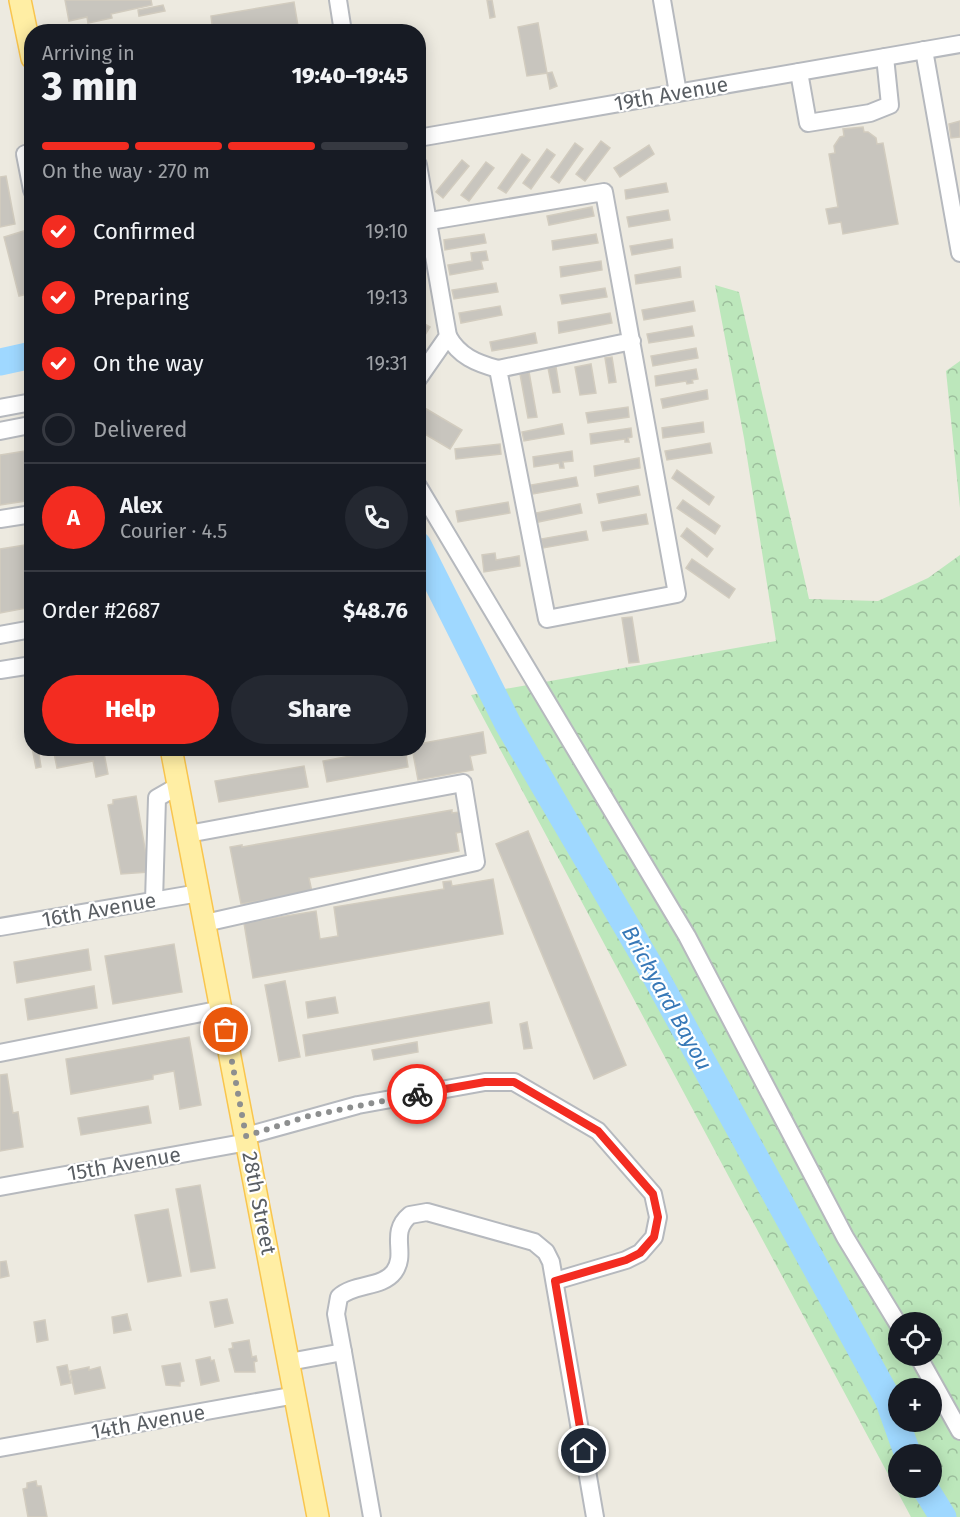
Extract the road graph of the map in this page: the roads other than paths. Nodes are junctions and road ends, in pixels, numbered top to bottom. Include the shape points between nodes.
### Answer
1 (20, 0) edge
2 (338, 0) edge
3 (662, 0) edge
4 (25, 24) edge
5 (342, 24) edge
6 (960, 44) edge
7 (924, 50) junction
8 (885, 57) junction
9 (799, 72) junction
10 (678, 93) junction
11 (426, 137) edge
12 (426, 222) edge
13 (426, 232) edge
14 (960, 253) edge
15 (448, 336) junction
16 (632, 341) junction
17 (426, 368) edge
18 (498, 369) junction
19 (24, 404) edge
20 (0, 408) edge
21 (24, 426) edge
22 (0, 430) edge
23 (426, 499) edge
24 (24, 515) edge
25 (0, 519) edge
26 (24, 630) edge
27 (0, 635) edge
28 (24, 666) edge
29 (0, 670) edge
30 (172, 756) edge
31 (178, 786) junction
32 (188, 834) junction
33 (199, 893) junction
34 (154, 901) junction
35 (205, 923) junction
36 (0, 927) edge
37 (222, 1009) junction
38 (0, 1053) edge
39 (247, 1139) junction
40 (0, 1187) edge
41 (555, 1281) junction
42 (891, 1312) edge
43 (343, 1352) junction
44 (290, 1362) junction
45 (924, 1366) edge
46 (296, 1395) junction
47 (960, 1431) edge
48 (0, 1448) edge
49 (318, 1517) edge
50 (372, 1517) edge
51 (595, 1517) edge

1 - 4 main road
2 - 5 street
3 - 10 street
6 - 7 street, 19th Avenue
7 - 8 street, 19th Avenue
7 - 14 street
8 - 9 street, 19th Avenue
8 - 9 street via 890,105 870,113 807,123
9 - 10 street, 19th Avenue
10 - 11 street, 19th Avenue
12 - 16 street via 604,192
13 - 15 street
15 - 17 street
15 - 18 street via 455,350
16 - 18 street
16 - 18 street via 677,594 547,619
19 - 20 street
21 - 22 street
23 - 42 street via 687,936 844,1237
24 - 25 street
26 - 27 street
28 - 29 street
30 - 31 main road, 28th Street
31 - 32 main road, 28th Street
31 - 34 street via 157,798
32 - 33 main road, 28th Street
32 - 35 street via 463,783 476,862
33 - 34 street, 16th Avenue
33 - 35 main road, 28th Street
34 - 36 street, 16th Avenue
35 - 37 main road, 28th Street
37 - 38 street
37 - 39 main road, 28th Street
39 - 40 street, 15th Avenue
39 - 41 street, 15th Avenue via 358,1105 485,1082 514,1082 598,1131 653,1194 658,1217 654,1237 640,1253
39 - 44 main road, 28th Street
41 - 43 street via 546,1252 534,1242 427,1212 410,1215 398,1230 398,1262 394,1272 352,1287 339,1297 336,1314
41 - 51 street
43 - 44 street
43 - 50 street
44 - 46 main road, 28th Street
45 - 47 street
46 - 48 street, 14th Avenue
46 - 49 main road, 28th Street

